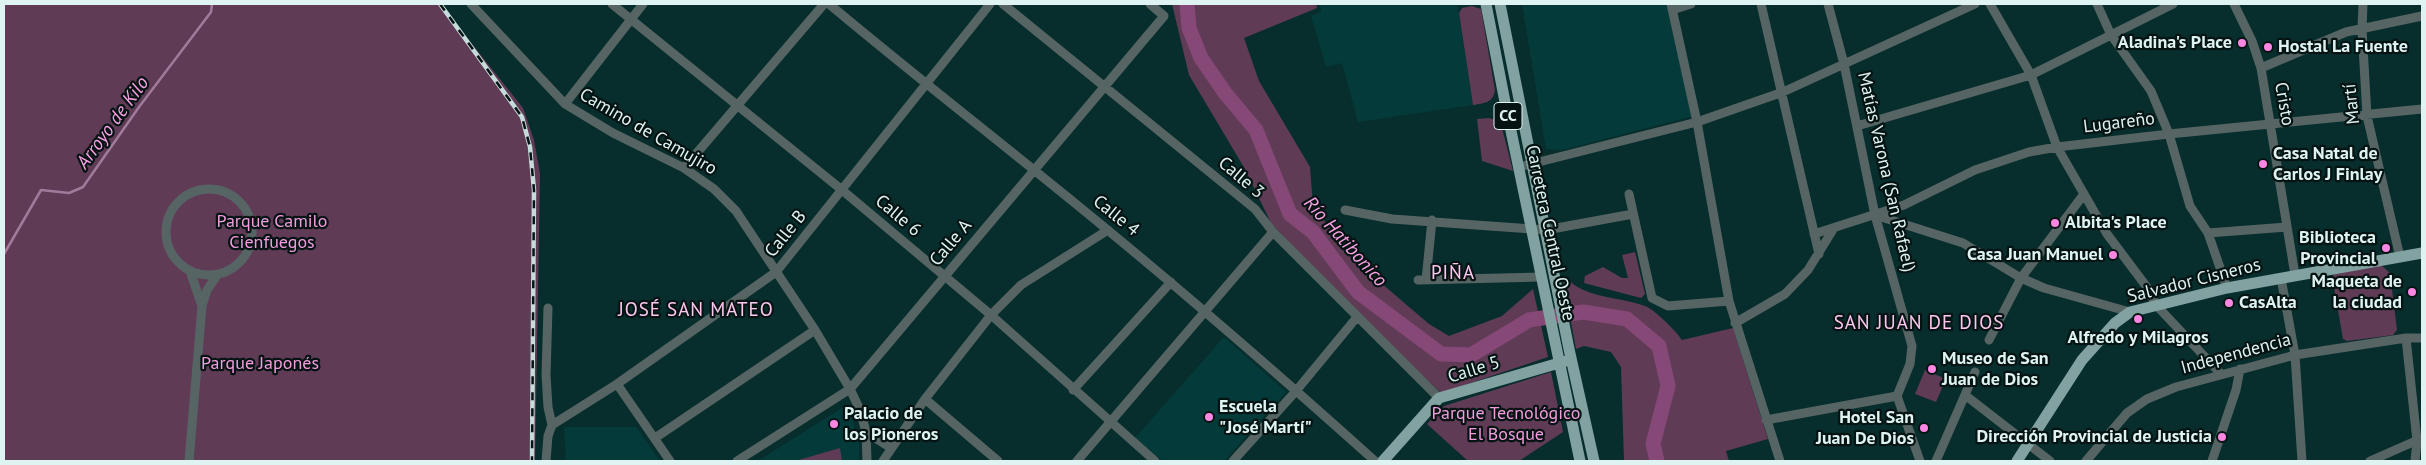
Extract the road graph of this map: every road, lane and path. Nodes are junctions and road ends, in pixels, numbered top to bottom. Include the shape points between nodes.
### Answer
1 (471, 4) edge
2 (612, 4) edge
3 (643, 4) edge
4 (824, 4) edge
5 (828, 4) edge
6 (990, 4) edge
7 (1003, 4) edge
8 (1150, 4) edge
9 (1486, 4) edge
10 (1500, 4) edge
11 (1691, 4) edge
12 (1761, 4) edge
13 (1828, 4) edge
14 (1975, 4) edge
15 (1990, 4) edge
16 (2097, 4) edge
17 (2173, 4) edge
18 (2234, 4) edge
19 (2363, 4) edge
20 (1672, 7) edge
21 (2422, 16) edge
22 (630, 19) junction
23 (2362, 29) junction
24 (2111, 35) junction
25 (1844, 64) junction
26 (2261, 68) junction
27 (2031, 75) junction
28 (926, 86) junction
29 (1104, 87) junction
30 (1783, 92) junction
31 (565, 104) junction
32 (736, 104) junction
33 (2422, 109) edge
34 (2367, 116) junction
35 (1697, 122) junction
36 (2271, 125) junction
37 (1857, 126) junction
38 (2169, 134) junction
39 (2057, 147) junction
40 (1532, 164) junction
41 (1519, 167) junction
42 (684, 168) junction
43 (1033, 170) junction
44 (842, 190) junction
45 (1629, 194) dead end
46 (2084, 194) junction
47 (1345, 210) dead end
48 (1633, 214) junction
49 (1875, 215) junction
50 (1432, 220) junction
51 (2288, 227) junction
52 (1532, 228) junction
53 (1834, 228) junction
54 (1108, 230) junction
55 (1546, 230) junction
56 (1273, 232) junction
57 (2208, 233) junction
58 (1814, 234) junction
59 (2422, 253) edge
60 (1819, 254) junction
61 (2400, 257) junction
62 (190, 271) junction
63 (776, 272) junction
64 (218, 274) junction
65 (2296, 275) junction
66 (944, 276) junction
67 (2021, 278) junction
68 (2281, 278) junction
69 (1542, 280) junction
70 (1170, 282) junction
71 (2228, 288) junction
72 (1729, 301) junction
73 (2156, 305) junction
74 (202, 306) junction
75 (548, 308) dead end
76 (1205, 311) junction
77 (2130, 312) junction
78 (990, 315) junction
79 (1357, 317) junction
80 (1735, 323) junction
81 (815, 330) junction
82 (2406, 338) junction
83 (2422, 338) edge
84 (1989, 340) dead end
85 (1570, 354) junction
86 (2295, 354) junction
87 (1557, 357) junction
88 (2240, 369) junction
89 (1975, 372) dead end
90 (2221, 374) junction
91 (617, 384) junction
92 (850, 389) junction
93 (1073, 390) junction
94 (1296, 391) junction
95 (1965, 395) junction
96 (1897, 396) junction
97 (1440, 398) junction
98 (925, 399) junction
99 (1766, 420) junction
100 (1110, 423) junction
101 (552, 425) junction
102 (866, 432) junction
103 (655, 438) junction
104 (2420, 439) edge
105 (2027, 442) junction
106 (891, 448) junction
107 (190, 461) edge
108 (546, 461) edge
109 (670, 461) edge
110 (737, 461) edge
111 (867, 461) edge
112 (883, 461) edge
113 (998, 461) edge
114 (1076, 461) edge
115 (1155, 461) edge
116 (1233, 461) edge
117 (1375, 461) edge
118 (1384, 461) edge
119 (1580, 461) edge
120 (1594, 461) edge
121 (1780, 461) edge
122 (1920, 461) edge
123 (1936, 461) edge
124 (2017, 461) edge
125 (2050, 461) edge
126 (2086, 461) edge
127 (2212, 461) edge
128 (2302, 461) edge
129 (2370, 461) edge
130 (2415, 461) edge

1 - 31 street, Camino de Camujiro
2 - 22 street, Calle 6
3 - 22 street
4 - 32 street
5 - 28 street, Calle 4
6 - 28 street, Calle B
7 - 29 street, Calle 3
8 - 29 street, Calle A via 1164,16
9 - 41 main road, Carretera Central Oeste / CC
10 - 40 main road, Carretera Central Oeste / CC
11 - 20 street
12 - 30 street
13 - 25 street, Matías Varona (San Rafael)
14 - 25 street
15 - 27 street
16 - 24 street
17 - 24 street
18 - 26 street, Cristo
19 - 23 street, Martí
20 - 35 street
21 - 23 street
22 - 31 street
22 - 32 street, Calle 6
23 - 26 street via 2346,32
23 - 34 street, Martí
24 - 27 street
24 - 38 street via 2151,91
25 - 30 street
25 - 37 street, Matías Varona (San Rafael)
26 - 36 street, Cristo
27 - 37 street
27 - 39 street
28 - 43 street, Calle 4
28 - 44 street, Calle B
29 - 43 street, Calle A
29 - 56 street, Calle 3 via 1255,209
30 - 35 street
30 - 58 street
31 - 42 street, Camino de Camujiro via 613,133
32 - 42 street
32 - 44 street, Calle 6
33 - 34 street, Lugareño
34 - 36 street, Lugareño
34 - 61 street, Martí
35 - 40 street
35 - 72 street
36 - 38 street, Lugareño
36 - 51 street, Cristo
37 - 49 street, Matías Varona (San Rafael)
38 - 39 street, Lugareño
38 - 57 street via 2190,206
39 - 46 street
39 - 49 street, Lugareño via 1989,164 1904,205
40 - 41 street
40 - 55 main road, Carretera Central Oeste / CC
41 - 52 main road, Carretera Central Oeste / CC
42 - 63 street, Camino de Camujiro via 714,189 736,211
43 - 54 street, Calle 4
43 - 66 street, Calle A
44 - 63 street, Calle B
44 - 66 street, Calle 6
45 - 48 street
46 - 67 street
46 - 73 street
47 - 50 street via 1392,218
48 - 55 street
48 - 72 street via 1652,298 1668,306
49 - 53 street, Lugareño
49 - 67 street via 1963,243
49 - 96 street, Matías Varona (San Rafael) via 1912,346 1910,364
50 - 52 street
50 - 69 street via 1422,280
51 - 57 street
51 - 65 street, Cristo
52 - 55 street
52 - 69 main road, Carretera Central Oeste / CC
53 - 58 street, Lugareño
53 - 60 street
54 - 70 street, Calle 4
54 - 78 street via 1021,285
55 - 85 main road, Carretera Central Oeste / CC
56 - 76 street
56 - 79 street, Calle 3
57 - 71 street
58 - 60 street
59 - 61 main road, Salvador Cisneros
60 - 80 street via 1785,294
61 - 65 main road, Salvador Cisneros
62 - 64 street
62 - 64 street via 171,252 166,226 180,200 205,188 233,195 244,205 250,218 250,247 242,260
62 - 74 street
63 - 81 street, Camino de Camujiro
63 - 91 street, Calle B
64 - 74 street via 207,290
65 - 68 main road, Salvador Cisneros
66 - 78 street, Calle 6
66 - 92 street, Calle A
67 - 77 street via 2044,288
67 - 84 street
68 - 71 main road, Salvador Cisneros
68 - 86 street
69 - 87 main road, Carretera Central Oeste / CC
70 - 76 street, Calle 4
70 - 93 street
71 - 73 main road, Salvador Cisneros
72 - 80 street
73 - 77 main road, Salvador Cisneros
73 - 90 street
74 - 107 street
75 - 101 street via 546,375
76 - 94 street, Calle 4
76 - 100 street
77 - 105 main road, Salvador Cisneros via 2115,323 2082,360
78 - 93 street, Calle 6
78 - 98 street
79 - 94 street
79 - 97 street, Calle 3
80 - 99 street
81 - 92 street, Camino de Camujiro
81 - 103 street
82 - 83 street, Independencia
82 - 86 street, Independencia
82 - 104 street
85 - 87 main road, Calle 5
85 - 120 main road, Carretera Central Oeste / CC
86 - 88 street, Independencia
86 - 128 street
87 - 97 main road, Calle 5
87 - 119 main road, CC
88 - 90 street, Independencia
88 - 127 street
89 - 95 street
90 - 126 street, Independencia via 2147,399 2128,413
91 - 101 street, Calle B
91 - 103 street
92 - 102 street, Camino de Camujiro
92 - 110 street, Calle A
93 - 100 street, Calle 6
94 - 116 street
94 - 117 street, Calle 4
95 - 105 street
95 - 123 street
96 - 99 street
96 - 122 street
97 - 118 main road, Calle 5
98 - 106 street
98 - 113 street
99 - 121 street
100 - 114 street
100 - 115 street, Calle 6
101 - 108 street
102 - 106 street
102 - 111 street, Camino de Camujiro
103 - 109 street
104 - 129 street
104 - 130 street
105 - 124 main road, Salvador Cisneros
105 - 125 street
106 - 112 street

